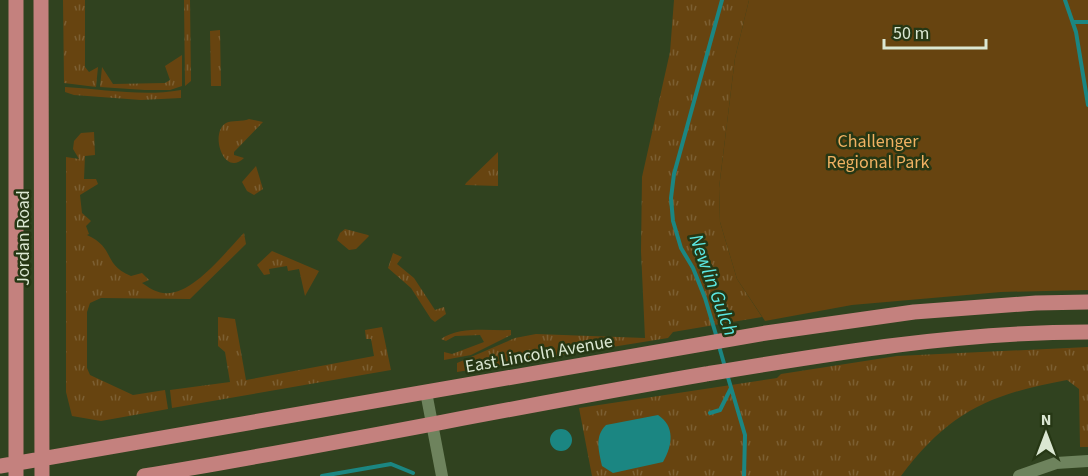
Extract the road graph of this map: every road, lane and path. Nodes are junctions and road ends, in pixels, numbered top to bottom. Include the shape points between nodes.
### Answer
1 (16, 0) edge
2 (41, 0) edge
3 (1088, 302) edge
4 (1088, 332) edge
5 (426, 392) junction
6 (431, 423) junction
7 (42, 459) junction
8 (1088, 461) edge
9 (0, 466) edge
10 (16, 470) edge
11 (42, 476) edge
12 (144, 476) edge
13 (442, 476) edge
14 (1019, 476) edge

1 - 10 main road, Jordan Road
2 - 7 main road, Jordan Road
3 - 5 main road, East Lincoln Avenue via 914,312 766,333
4 - 6 main road via 1019,333 917,342 772,363
5 - 6 street
5 - 7 main road, East Lincoln Avenue
6 - 12 main road
6 - 13 street
7 - 10 main road, East Lincoln Avenue
7 - 11 main road, Jordan Road
8 - 14 street via 1056,463
9 - 10 main road, East Lincoln Avenue

